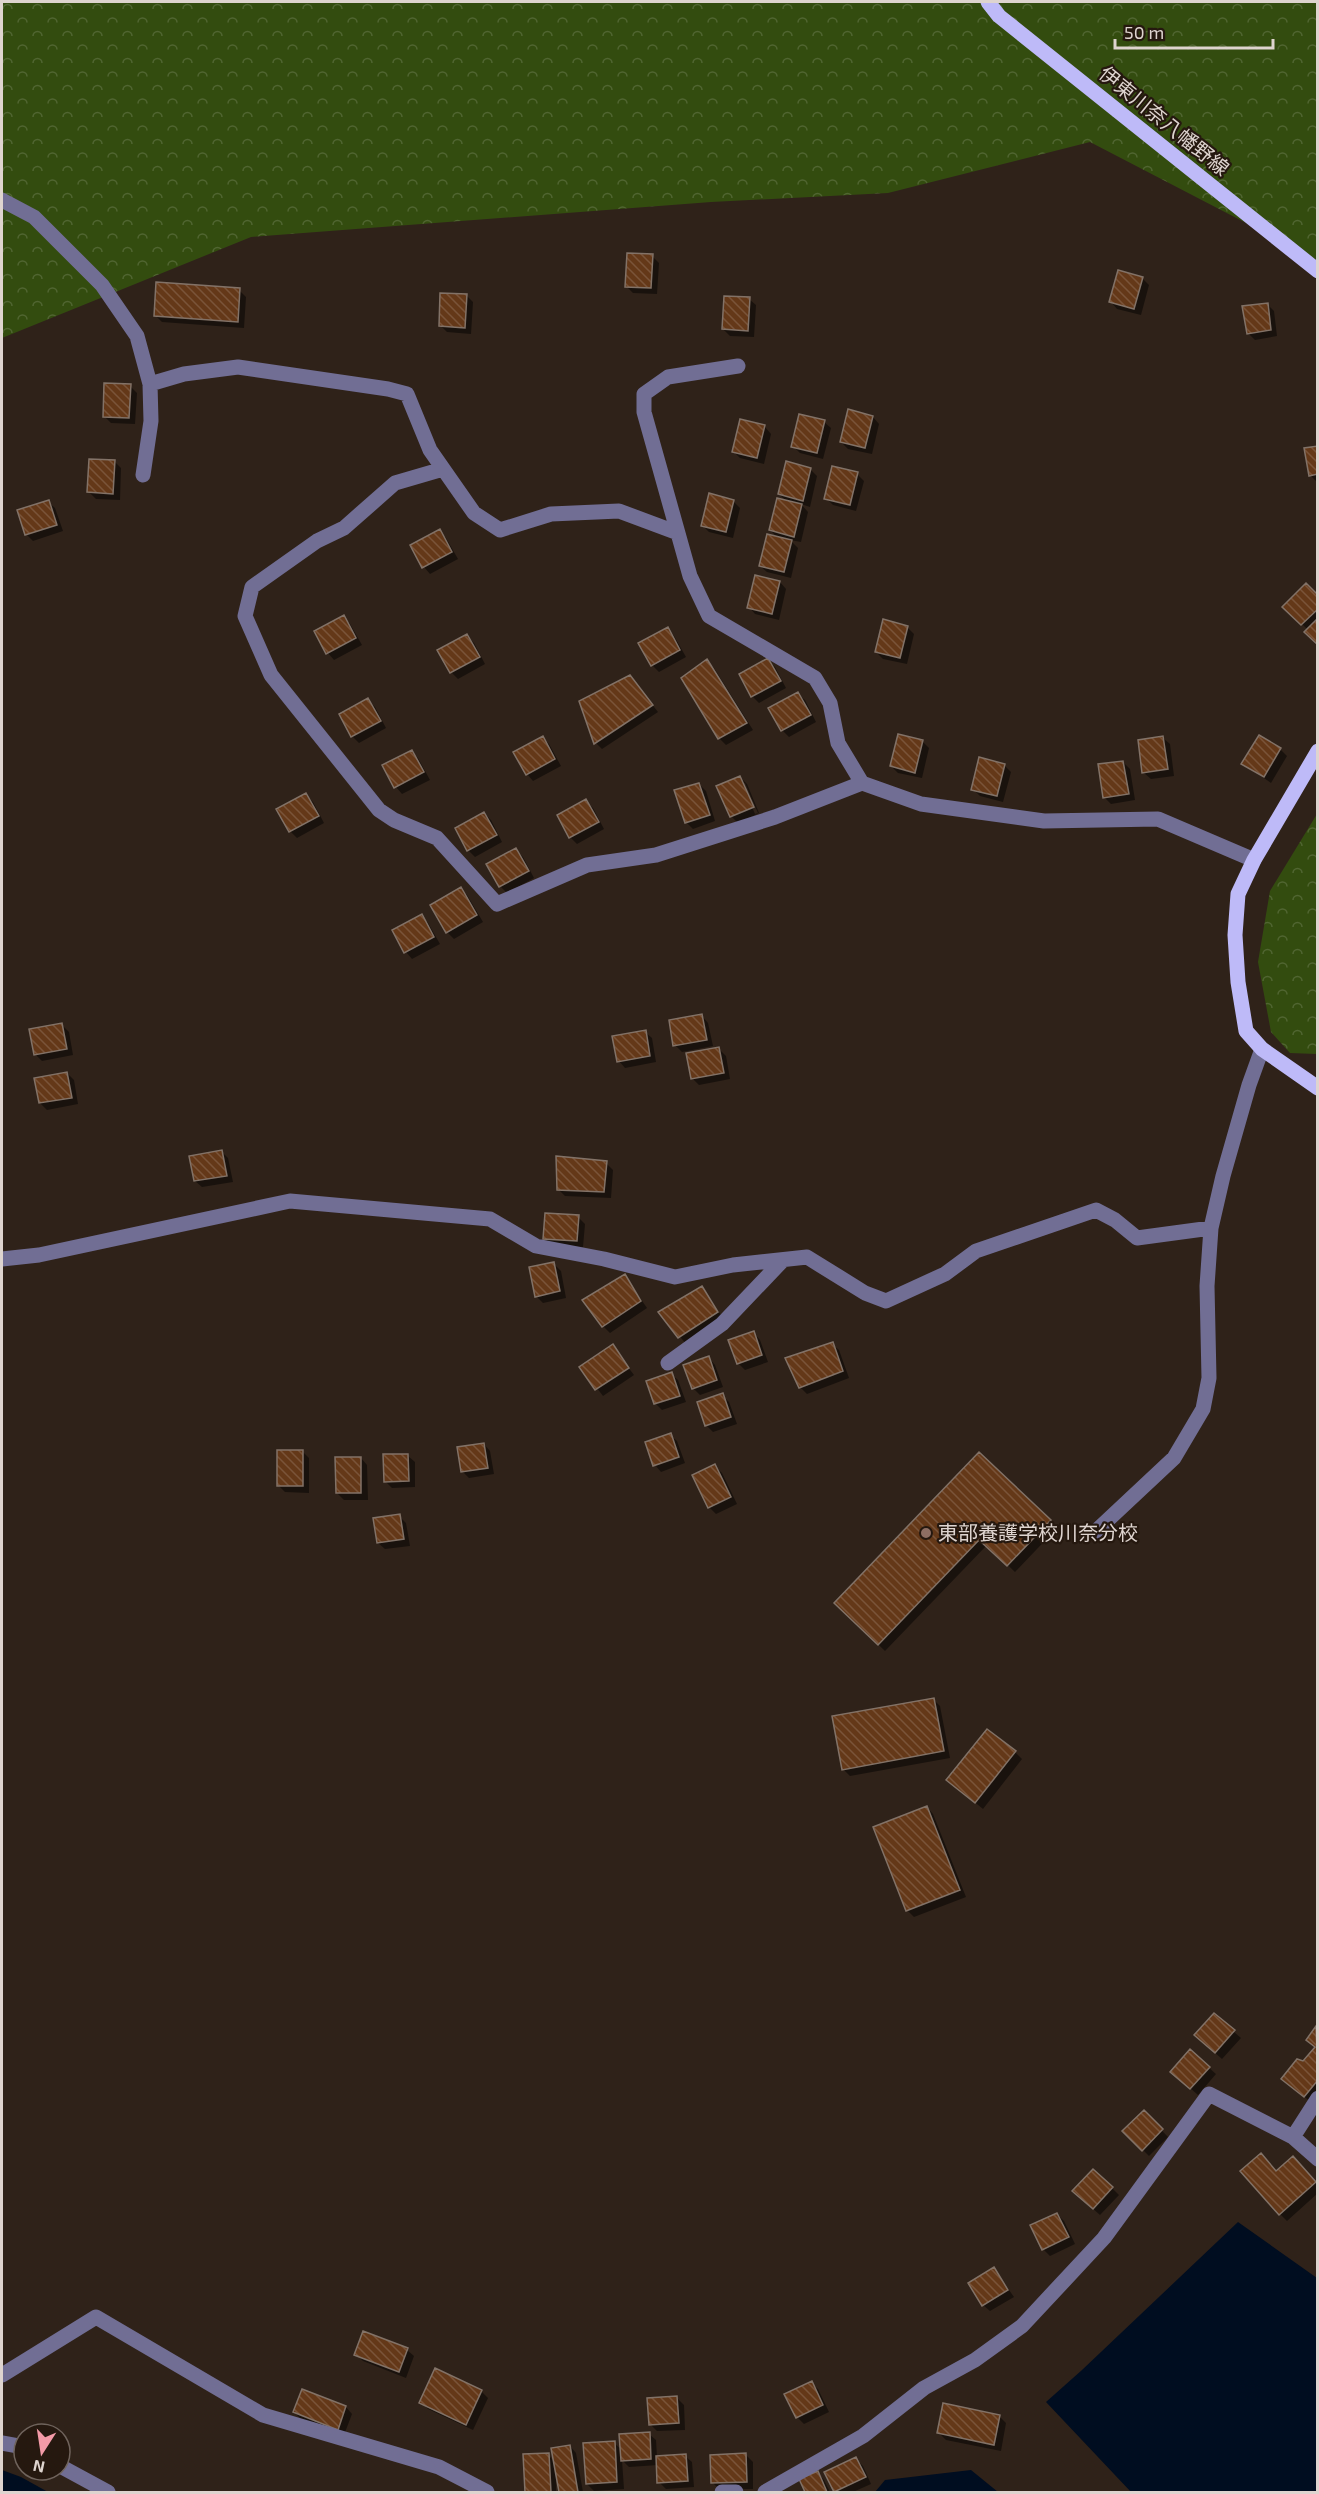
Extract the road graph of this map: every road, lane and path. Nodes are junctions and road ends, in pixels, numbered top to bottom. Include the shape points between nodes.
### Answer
1 (988, 2) edge
2 (2, 200) edge
3 (1317, 271) edge
4 (738, 366) dead end
5 (150, 384) junction
6 (443, 469) junction
7 (143, 475) dead end
8 (678, 533) junction
9 (1317, 751) edge
10 (861, 783) junction
11 (1254, 860) junction
12 (1262, 1049) junction
13 (1317, 1088) edge
14 (1211, 1228) junction
15 (2, 1259) edge
16 (783, 1260) junction
17 (668, 1363) dead end
18 (1095, 1532) dead end
19 (1317, 2098) edge
20 (1293, 2137) junction
21 (1317, 2159) edge
22 (2, 2375) edge
23 (72, 2473) edge
24 (108, 2493) edge
25 (487, 2493) edge
26 (722, 2493) edge
27 (736, 2493) edge
28 (765, 2493) edge

1 - 3 main road, 伊東川奈八幡野線 via 999,16
2 - 5 street via 34,217 102,285 138,336
4 - 8 street via 668,377 644,394 644,412
5 - 6 street via 184,374 238,367 406,394 430,450
5 - 7 street via 151,421
6 - 8 street via 474,513 500,530 551,514 619,511
6 - 10 street via 395,483 344,528 316,541 252,587 245,616 272,675 379,810 437,838 497,904 587,865 656,855 775,817
8 - 10 street via 690,576 709,616 815,678 830,703 838,743
9 - 11 main road
10 - 11 street via 921,804 1044,821 1158,819
11 - 12 main road via 1238,894 1235,935 1246,1031
12 - 13 main road
12 - 14 street via 1222,1176
14 - 16 street via 1137,1238 1096,1210 976,1251 945,1274 886,1301 865,1293 807,1257
14 - 18 street via 1207,1286 1209,1378 1203,1409 1174,1458
15 - 16 street via 39,1256 290,1202 490,1219 536,1246 604,1258 675,1277 733,1264
16 - 17 street via 722,1324
19 - 20 street
20 - 21 street
20 - 28 street via 1209,2094 1104,2238 1022,2326 975,2360 924,2388 863,2436
22 - 25 street via 96,2317 263,2415 439,2467
23 - 24 street
26 - 27 street

